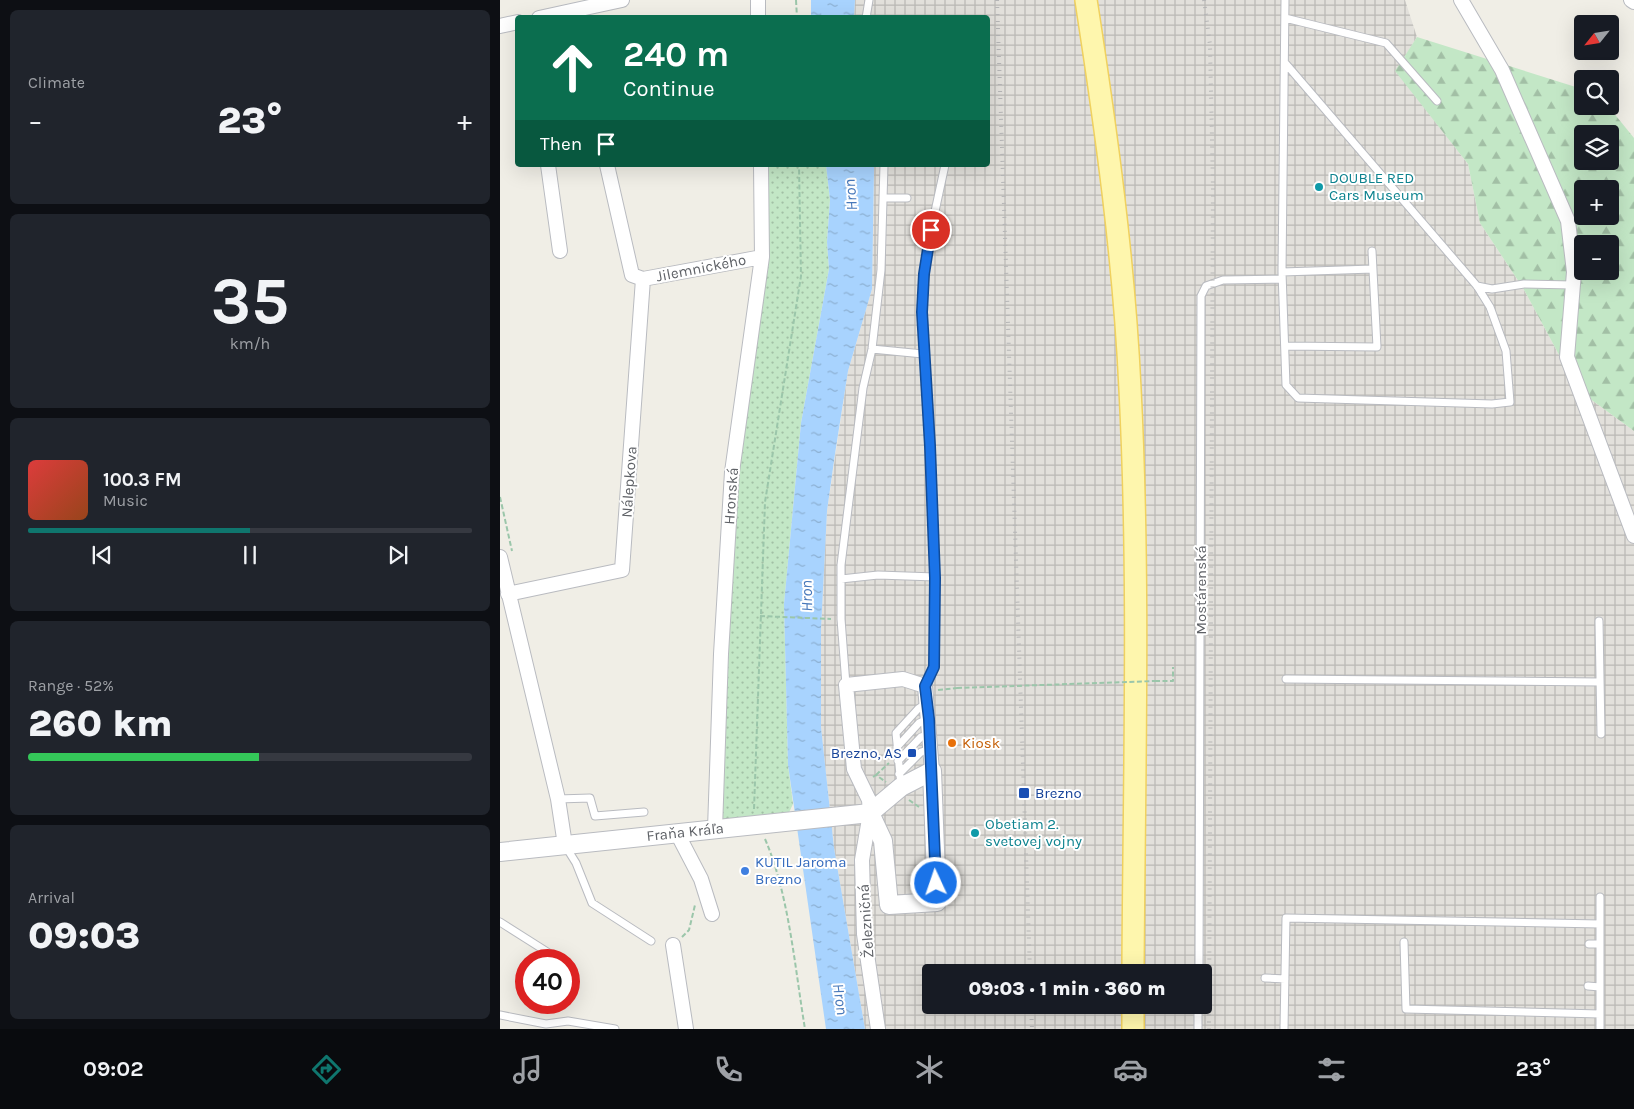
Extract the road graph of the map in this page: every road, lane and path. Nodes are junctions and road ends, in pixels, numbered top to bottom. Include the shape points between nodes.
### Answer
1 (622, 0) edge
2 (758, 0) edge
3 (796, 0) edge
4 (869, 0) edge
5 (1086, 0) edge
6 (1285, 0) edge
7 (1461, 0) edge
8 (568, 14) edge
9 (758, 15) edge
10 (797, 15) edge
11 (866, 15) edge
12 (1285, 18) junction
13 (515, 23) edge
14 (500, 26) edge
15 (1286, 64) junction
16 (1437, 101) dead end
17 (548, 167) edge
18 (607, 167) edge
19 (761, 167) edge
20 (799, 167) edge
21 (884, 167) edge
22 (945, 167) edge
23 (884, 198) junction
24 (906, 198) dead end
25 (560, 251) dead end
26 (1372, 251) dead end
27 (762, 257) junction
28 (1373, 269) junction
29 (1282, 276) junction
30 (644, 279) junction
31 (1573, 284) junction
32 (1477, 286) junction
33 (1285, 346) junction
34 (872, 349) junction
35 (923, 354) junction
36 (1634, 536) edge
37 (500, 557) edge
38 (935, 578) junction
39 (841, 579) junction
40 (508, 594) junction
41 (760, 616) junction
42 (831, 619) dead end
43 (1599, 621) dead end
44 (1173, 667) dead end
45 (1286, 679) dead end
46 (1600, 682) junction
47 (846, 685) junction
48 (925, 686) junction
49 (957, 688) dead end
50 (928, 702) junction
51 (929, 719) junction
52 (930, 734) junction
53 (1601, 734) dead end
54 (897, 747) junction
55 (931, 749) junction
56 (898, 761) junction
57 (932, 771) junction
58 (900, 780) junction
59 (558, 800) junction
60 (644, 812) dead end
61 (870, 813) junction
62 (758, 825) junction
63 (715, 829) junction
64 (677, 833) junction
65 (565, 844) junction
66 (500, 852) edge
67 (1600, 897) dead end
68 (695, 905) dead end
69 (712, 914) dead end
70 (500, 922) edge
71 (1600, 924) junction
72 (651, 940) dead end
73 (1404, 942) dead end
74 (1589, 944) dead end
75 (1600, 944) junction
76 (672, 945) joint
77 (543, 949) edge
78 (1133, 964) edge
79 (1199, 964) edge
80 (1266, 978) dead end
81 (1285, 979) junction
82 (1588, 986) dead end
83 (1600, 986) junction
84 (1133, 1014) edge
85 (1198, 1014) edge
86 (1600, 1014) junction
87 (500, 1015) edge
88 (615, 1029) edge
89 (686, 1029) edge
90 (805, 1029) edge
91 (878, 1029) edge
92 (1133, 1029) edge
93 (1198, 1029) edge
94 (1284, 1029) edge
95 (1600, 1029) edge

1 - 8 street
2 - 9 street
3 - 10 path
4 - 11 lane
5 - 78 main road via 1121,254 1131,404 1134,532
6 - 12 lane
7 - 31 street via 1502,70 1568,221
12 - 15 lane
12 - 16 lane via 1386,43
13 - 14 street
15 - 29 lane
15 - 32 lane
17 - 25 street
18 - 30 street, Jilemnického via 632,275
19 - 27 street, Hronská
20 - 41 path via 801,276 765,502
21 - 23 lane
22 - 35 lane via 924,274
23 - 24 lane
23 - 34 lane via 881,270
26 - 28 lane
27 - 30 street, Jilemnického
27 - 63 street, Hronská via 732,472
28 - 29 lane, Mostárenská
28 - 33 lane via 1377,347
29 - 33 lane
29 - 79 lane, Mostárenská via 1217,281 1206,286 1201,296
30 - 40 street, Nálepkova via 622,570
31 - 32 lane via 1524,284 1492,289
31 - 36 street via 1567,357
32 - 33 lane via 1490,307 1506,351 1510,402 1298,398 1286,384
34 - 35 lane
34 - 39 lane via 863,388
35 - 38 lane
37 - 40 street
38 - 39 lane via 878,575
38 - 48 lane via 934,667
39 - 47 lane
40 - 59 street
41 - 42 path
41 - 62 path via 754,816
43 - 46 lane
44 - 49 path, bridge via 1172,681
45 - 46 lane
46 - 53 lane
47 - 48 street via 903,679
47 - 61 street via 854,769 869,800
48 - 50 street, Železničná
50 - 51 street, Železničná
50 - 54 lane via 896,734
51 - 52 street, Železničná
51 - 54 lane via 919,723
52 - 55 street, Železničná
52 - 56 lane via 921,737
54 - 56 lane
55 - 57 street, Železničná
55 - 58 lane via 921,752
56 - 58 lane
57 - 58 street
57 - 61 street, Železničná via 937,902 889,905 883,840
58 - 61 street
59 - 60 lane via 590,798 595,816
59 - 65 street
61 - 62 street, Fraňa Kráľa
61 - 91 street, Železničná via 862,860 864,934
62 - 63 street, Fraňa Kráľa
62 - 90 path via 772,857 789,929
63 - 64 street, Fraňa Kráľa
64 - 65 street, Fraňa Kráľa
64 - 69 street via 701,880
65 - 66 street, Fraňa Kráľa
65 - 72 lane via 592,903
67 - 71 lane
68 - 76 path via 689,930
70 - 77 lane
71 - 75 lane
71 - 81 lane via 1286,918
73 - 86 lane via 1406,1009
74 - 75 lane
75 - 83 lane
76 - 89 street
80 - 81 lane
81 - 94 lane
82 - 83 lane
83 - 86 lane
84 - 92 main road
85 - 93 lane
86 - 95 lane
87 - 88 lane via 546,1024 568,1021

